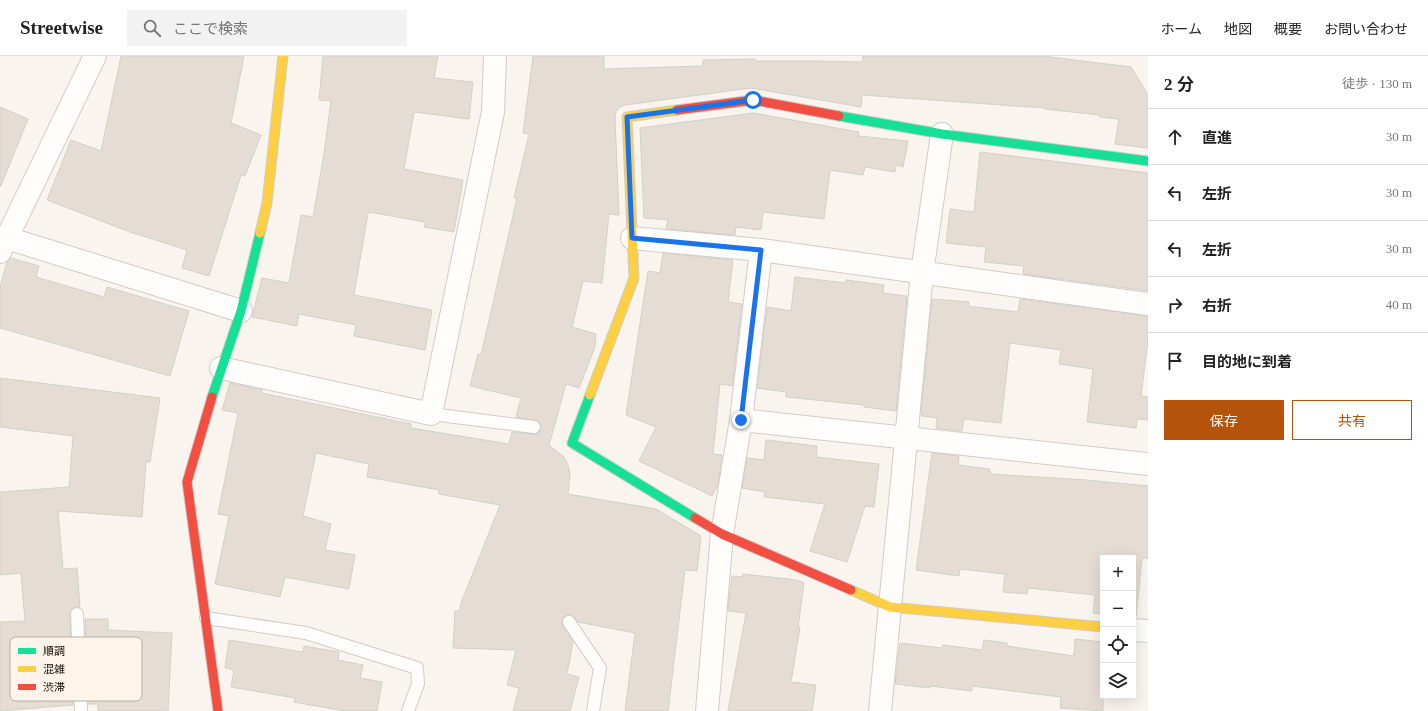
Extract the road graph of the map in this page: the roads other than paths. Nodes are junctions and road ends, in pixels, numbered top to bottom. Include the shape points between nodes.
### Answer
1 (95, 56) edge
2 (283, 56) edge
3 (495, 56) edge
4 (942, 134) junction
5 (1148, 161) edge
6 (632, 238) junction
7 (4, 245) edge
8 (761, 250) junction
9 (922, 273) junction
10 (1148, 304) edge
11 (241, 311) junction
12 (221, 368) junction
13 (431, 414) junction
14 (741, 420) junction
15 (534, 427) dead end
16 (907, 438) junction
17 (1148, 464) edge
18 (722, 534) junction
19 (890, 607) junction
20 (77, 614) dead end
21 (206, 618) junction
22 (569, 622) dead end
23 (1100, 627) edge
24 (1136, 630) edge
25 (1148, 631) edge
26 (78, 637) edge
27 (81, 701) edge
28 (81, 711) edge
29 (218, 711) edge
30 (408, 711) edge
31 (593, 711) edge
32 (707, 711) edge
33 (880, 711) edge

1 - 7 street
2 - 11 street via 267,203
3 - 13 street via 493,112
4 - 5 street
4 - 6 street via 753,100 627,117
4 - 9 street
6 - 8 street
6 - 18 street via 634,278 571,434 572,443
7 - 11 street
8 - 9 street
8 - 14 street
9 - 10 street
9 - 16 street
11 - 12 street
12 - 13 street
12 - 21 street via 187,482
13 - 15 lane
14 - 16 street
14 - 18 street
16 - 17 street
16 - 19 street
18 - 19 street
18 - 32 street
19 - 23 street
19 - 33 street
20 - 26 lane
21 - 29 street
21 - 30 lane via 306,633 417,668 418,684
22 - 31 lane via 600,668
24 - 25 street
27 - 28 lane

